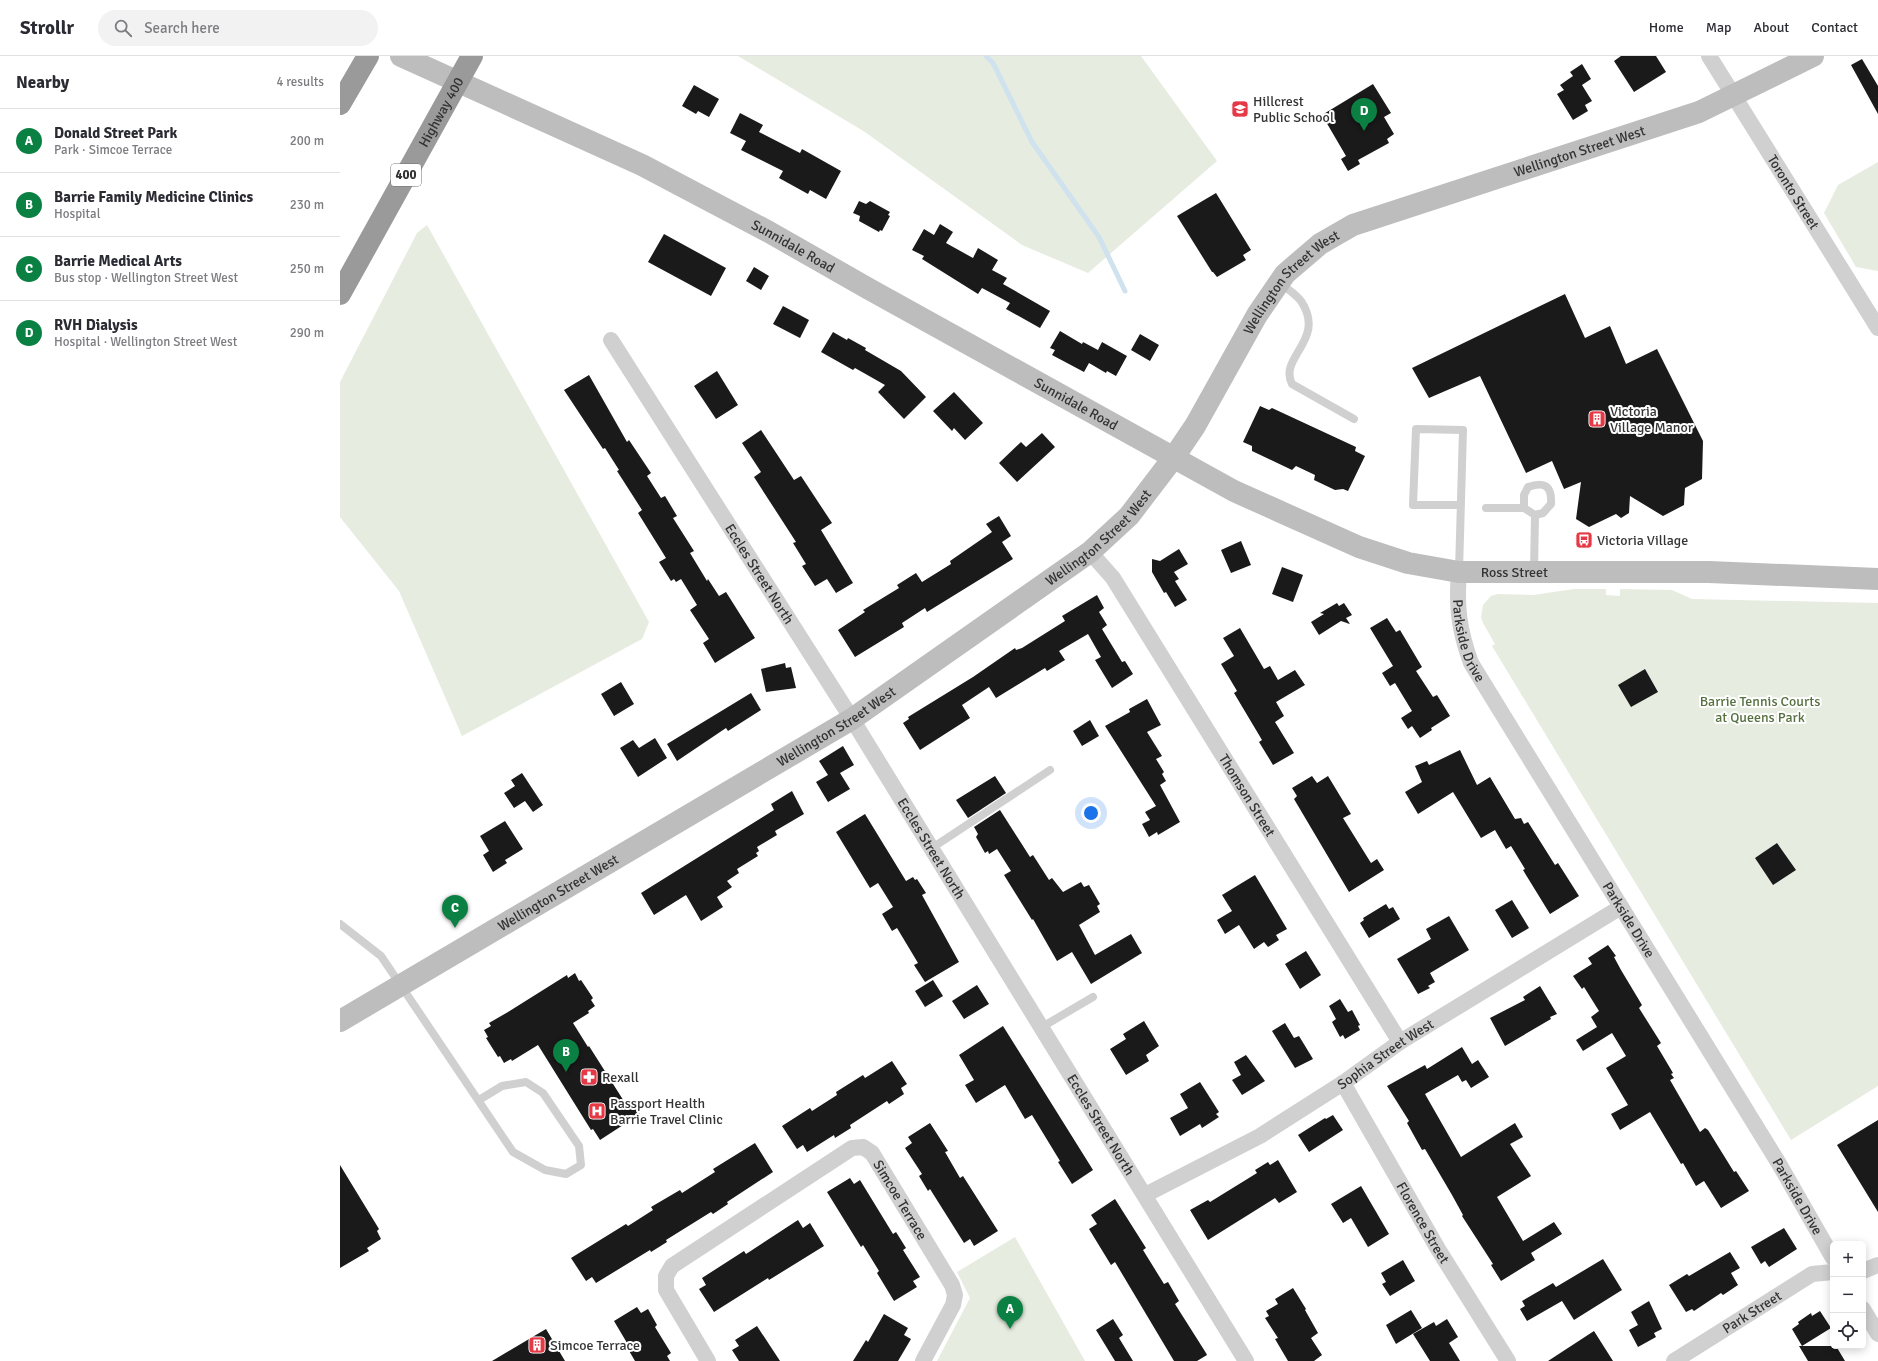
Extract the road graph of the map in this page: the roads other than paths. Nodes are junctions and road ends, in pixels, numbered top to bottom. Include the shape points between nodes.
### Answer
1 (368, 56) edge
2 (401, 56) edge
3 (472, 56) edge
4 (1708, 56) edge
5 (1813, 56) edge
6 (1733, 97) junction
7 (340, 104) edge
8 (1279, 282) junction
9 (340, 294) edge
10 (1878, 328) edge
11 (611, 340) dead end
12 (1354, 419) dead end
13 (1174, 457) junction
14 (1461, 505) junction
15 (1486, 508) dead end
16 (1524, 508) junction
17 (1535, 515) junction
18 (1090, 552) junction
19 (1534, 571) junction
20 (1459, 572) junction
21 (1878, 578) edge
22 (852, 719) junction
23 (1050, 770) dead end
24 (932, 848) junction
25 (1621, 907) junction
26 (340, 924) edge
27 (402, 985) junction
28 (1093, 997) dead end
29 (340, 1022) edge
30 (1042, 1027) junction
31 (1400, 1042) junction
32 (1343, 1083) junction
33 (479, 1100) junction
34 (1145, 1195) junction
35 (1830, 1253) edge
36 (1878, 1265) edge
37 (1866, 1269) edge
38 (1830, 1272) edge
39 (1865, 1313) edge
40 (1878, 1334) edge
41 (1677, 1360) edge
42 (708, 1361) edge
43 (923, 1361) edge
44 (1246, 1361) edge
45 (1508, 1361) edge

1 - 7 highway
2 - 13 street, Sunnidale Road via 642,166 769,232
3 - 9 highway, Highway 400 / 400
4 - 6 street, Toronto Street
5 - 6 street, Wellington Street West
6 - 8 street, Wellington Street West via 1699,112 1353,225 1320,244
6 - 10 street, Toronto Street
8 - 12 lane via 1301,300 1309,329 1291,364 1289,378 1292,384
8 - 13 street, Wellington Street West via 1257,315 1195,426
11 - 22 street, Eccles Street North
13 - 18 street, Wellington Street West via 1129,516
13 - 20 street, Ross Street via 1234,491 1359,548 1408,564
14 - 14 lane via 1463,430 1416,429 1413,505
14 - 20 lane
15 - 16 lane
16 - 17 lane
16 - 17 lane via 1524,495 1528,487 1538,484 1546,486 1552,494 1551,504 1544,513
17 - 19 lane
18 - 22 street, Wellington Street West
18 - 31 street, Thomson Street via 1113,578
19 - 20 street, Ross Street
19 - 21 street, Ross Street via 1709,572
20 - 25 street, Parkside Drive via 1457,599 1460,629 1470,663
22 - 24 street, Eccles Street North
22 - 27 street, Wellington Street West
23 - 24 lane
24 - 30 street, Eccles Street North
25 - 31 street, Sophia Street West
25 - 35 street, Parkside Drive via 1778,1162
26 - 27 lane via 381,956
27 - 29 street, Wellington Street West
27 - 33 lane
28 - 30 lane
30 - 34 street, Eccles Street North
31 - 32 street, Sophia Street West
32 - 34 street, Sophia Street West via 1260,1136
32 - 45 street, Florence Street via 1438,1249
33 - 33 lane via 502,1086 526,1082 543,1093 579,1146 581,1165 566,1174 552,1172 513,1152
34 - 44 street, Eccles Street North
36 - 37 street
38 - 41 street, Park Street via 1812,1274
39 - 40 street
42 - 43 street, Simcoe Terrace via 666,1290 666,1276 672,1266 852,1148 863,1147 872,1153 955,1294 953,1305

